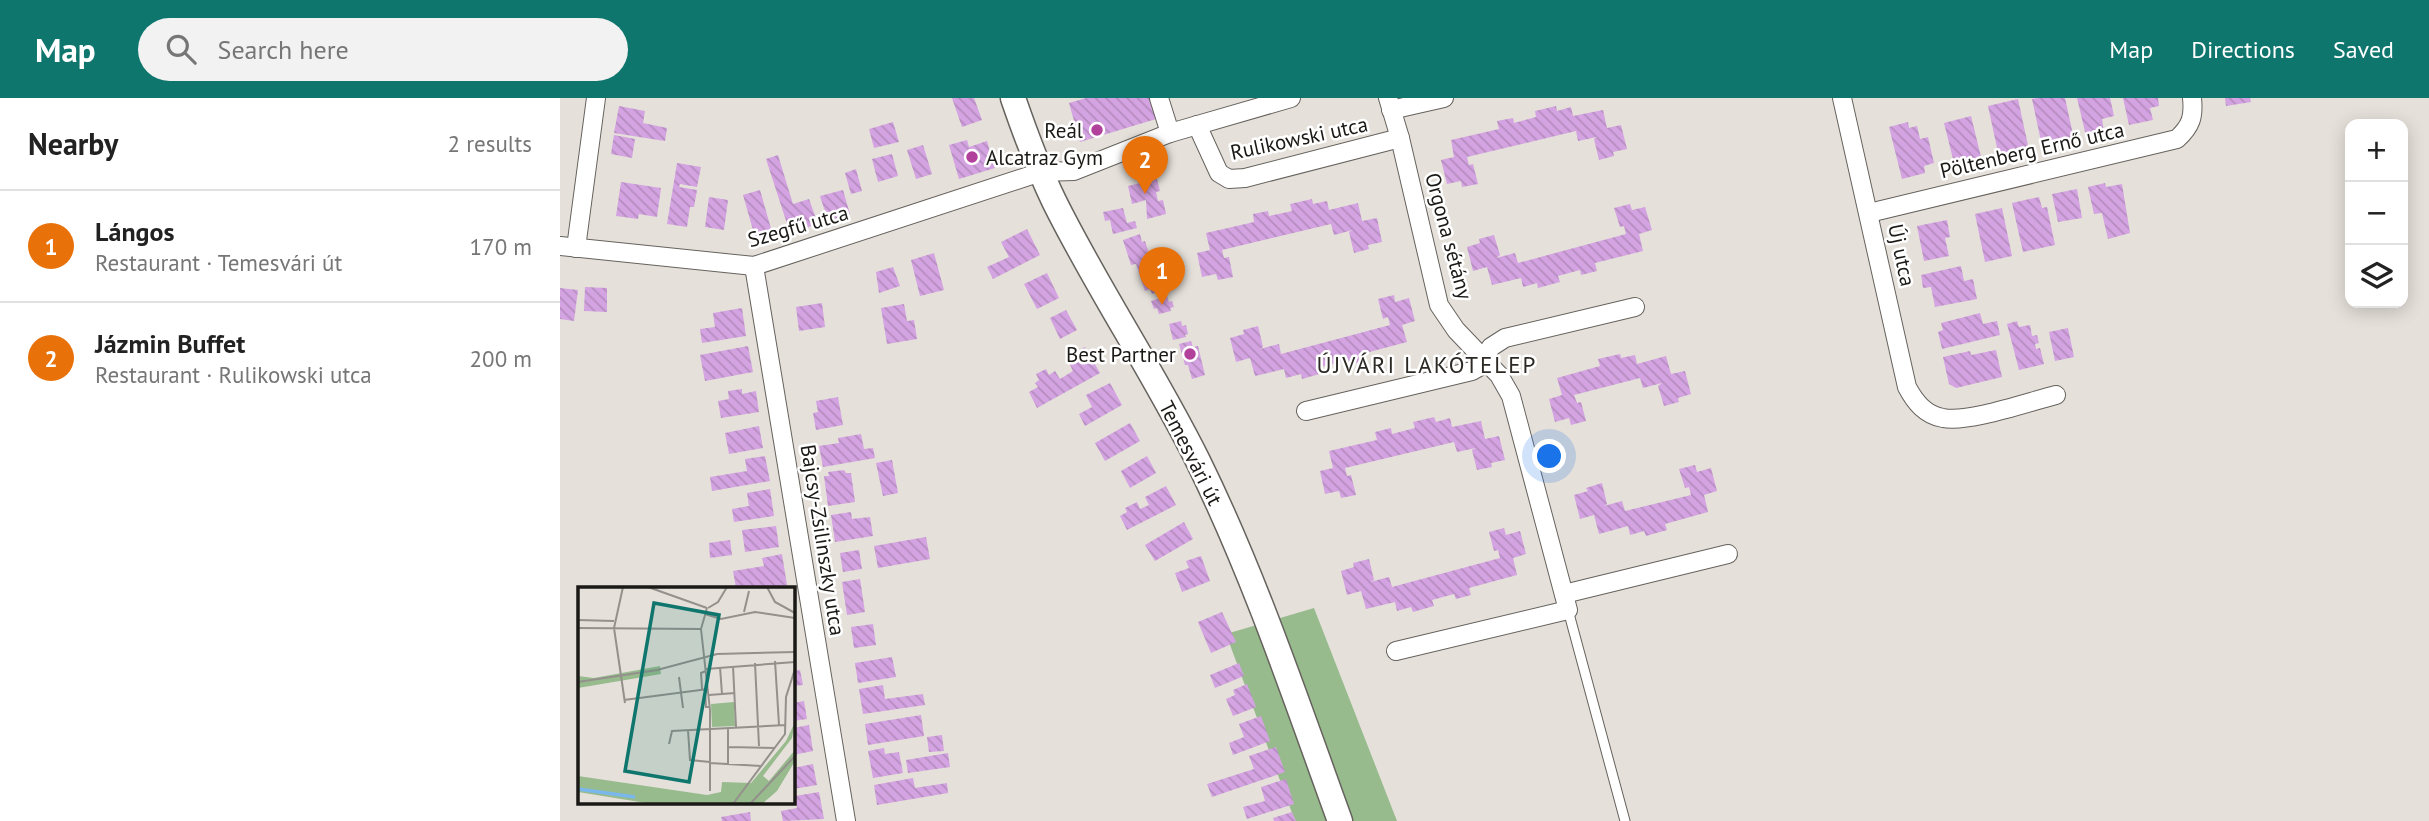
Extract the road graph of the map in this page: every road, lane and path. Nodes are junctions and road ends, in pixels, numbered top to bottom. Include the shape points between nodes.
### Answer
1 (596, 98) edge
2 (1013, 98) edge
3 (1159, 98) edge
4 (1291, 98) edge
5 (1444, 98) edge
6 (1842, 98) edge
7 (1389, 104) edge
8 (2193, 107) edge
9 (1197, 125) junction
10 (1170, 133) junction
11 (1400, 138) junction
12 (1041, 172) junction
13 (1869, 212) junction
14 (568, 247) edge
15 (754, 266) junction
16 (1636, 307) dead end
17 (1484, 358) junction
18 (2056, 395) dead end
19 (1306, 411) dead end
20 (1728, 554) dead end
21 (1566, 602) junction
22 (1396, 651) dead end
23 (846, 821) edge
24 (1340, 821) edge
25 (1625, 821) edge

1 - 14 street
2 - 12 street, Temesvári út
3 - 10 street
4 - 9 street, Rulikowski utca
5 - 7 street, Rulikowski utca
6 - 13 street, Új utca
7 - 11 street, Orgona sétány
8 - 13 street, Pöltenberg Ernő utca via 2188,129 2177,139
9 - 10 street, Rulikowski utca
9 - 11 street, Rulikowski utca via 1219,173 1229,179
10 - 12 street, Rulikowski utca via 1074,171
11 - 17 street, Orgona sétány via 1439,305
12 - 15 street, Szegfű utca
12 - 24 street, Temesvári út via 1203,472 1236,544
13 - 18 street, Új utca via 1907,387 1920,407 1941,418 1967,417
14 - 15 street, Szegfű utca
15 - 23 street, Bajcsy-Zsilinszky utca
16 - 17 street via 1505,338
17 - 19 street via 1472,371
17 - 21 street, Orgona sétány via 1511,396
20 - 21 street
21 - 22 street
21 - 25 lane

